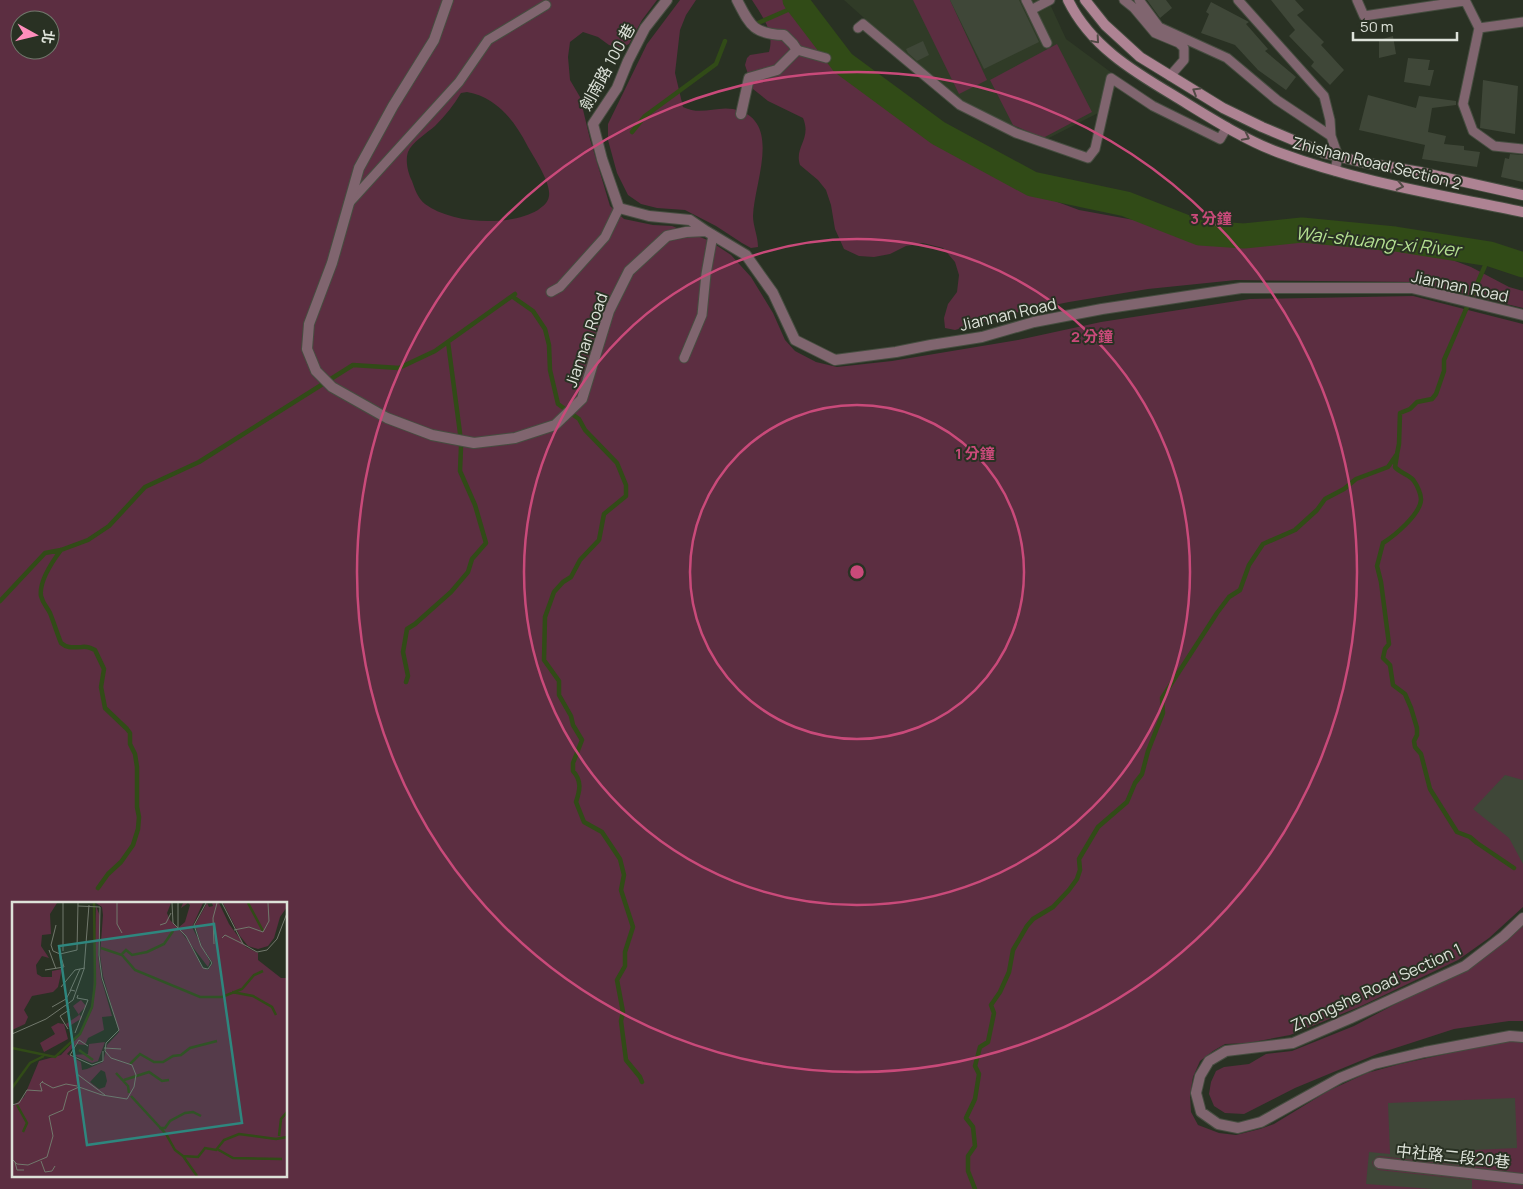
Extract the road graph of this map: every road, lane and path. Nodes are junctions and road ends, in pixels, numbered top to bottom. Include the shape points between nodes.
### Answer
1 (667, 0) edge
2 (737, 0) edge
3 (1026, 0) edge
4 (1050, 0) edge
5 (1068, 0) edge
6 (1085, 0) edge
7 (1124, 0) edge
8 (1139, 0) edge
9 (1238, 0) edge
10 (1357, 0) edge
11 (449, 1) edge
12 (1464, 1) edge
13 (546, 5) dead end
14 (1031, 10) junction
15 (1523, 22) edge
16 (858, 28) dead end
17 (1479, 28) junction
18 (1046, 44) dead end
19 (797, 50) junction
20 (826, 58) dead end
21 (1170, 76) junction
22 (741, 114) dead end
23 (1227, 127) junction
24 (1331, 136) junction
25 (1523, 149) edge
26 (1338, 156) junction
27 (1335, 171) junction
28 (1523, 195) edge
29 (349, 203) junction
30 (619, 208) junction
31 (1523, 212) edge
32 (709, 233) junction
33 (551, 292) dead end
34 (1523, 315) edge
35 (684, 358) dead end
36 (1523, 918) edge
37 (1523, 1037) edge
38 (1379, 1163) dead end
39 (1523, 1179) edge

1 - 30 street, 劍南路 100 巷 via 645,28 617,88 593,124
2 - 19 street via 749,24 768,34 784,35
3 - 14 lane
4 - 14 lane
5 -> 23 street, Zhishan Road Section 2 via 1077,18 1102,47 1142,77
6 - 21 street, Zhishan Road Section 2 via 1104,25 1140,58
7 - 21 lane via 1155,33 1184,48 1184,60
8 - 24 lane via 1159,27 1227,58 1277,100
9 - 24 lane via 1324,96
10 - 12 lane via 1364,16
11 - 29 street, Jiannan Road via 434,40 359,168
12 - 17 lane
13 - 29 lane via 488,40 459,82
14 - 18 lane
15 - 17 lane
16 - 23 lane via 862,24 960,106 1016,133 1088,158 1095,149 1112,78 1154,106 1220,139
17 - 25 lane via 1464,104 1472,131 1494,146
19 - 20 lane
19 - 22 street via 777,70 749,78
26 -> 21 street, Zhishan Road Section 2 via 1262,127
23 -> 27 street, Zhishan Road Section 2 via 1278,153
24 - 26 lane
26 - 27 lane
26 - 28 street, Zhishan Road Section 2
27 -> 31 street, Zhishan Road Section 2
29 - 32 street, Jiannan Road via 332,263 309,324 307,349 316,371 332,387 387,418 432,434 474,443 515,438 555,425 582,399 609,311 630,271 667,236 686,232
30 - 32 street via 649,216 690,220
30 - 33 lane via 605,237 560,287
32 - 34 street, Jiannan Road via 746,255 773,293 795,340 835,360 982,337 1034,322 1102,309 1241,288 1412,288
32 - 35 lane via 702,315
36 - 37 street, Zhongshe Road Section 1 via 1465,966 1351,1018 1293,1043 1226,1051 1209,1060 1200,1076 1196,1093 1201,1112 1218,1124 1238,1128 1261,1122 1340,1078 1374,1064 1510,1036
38 - 39 street, 中社路二段20巷

